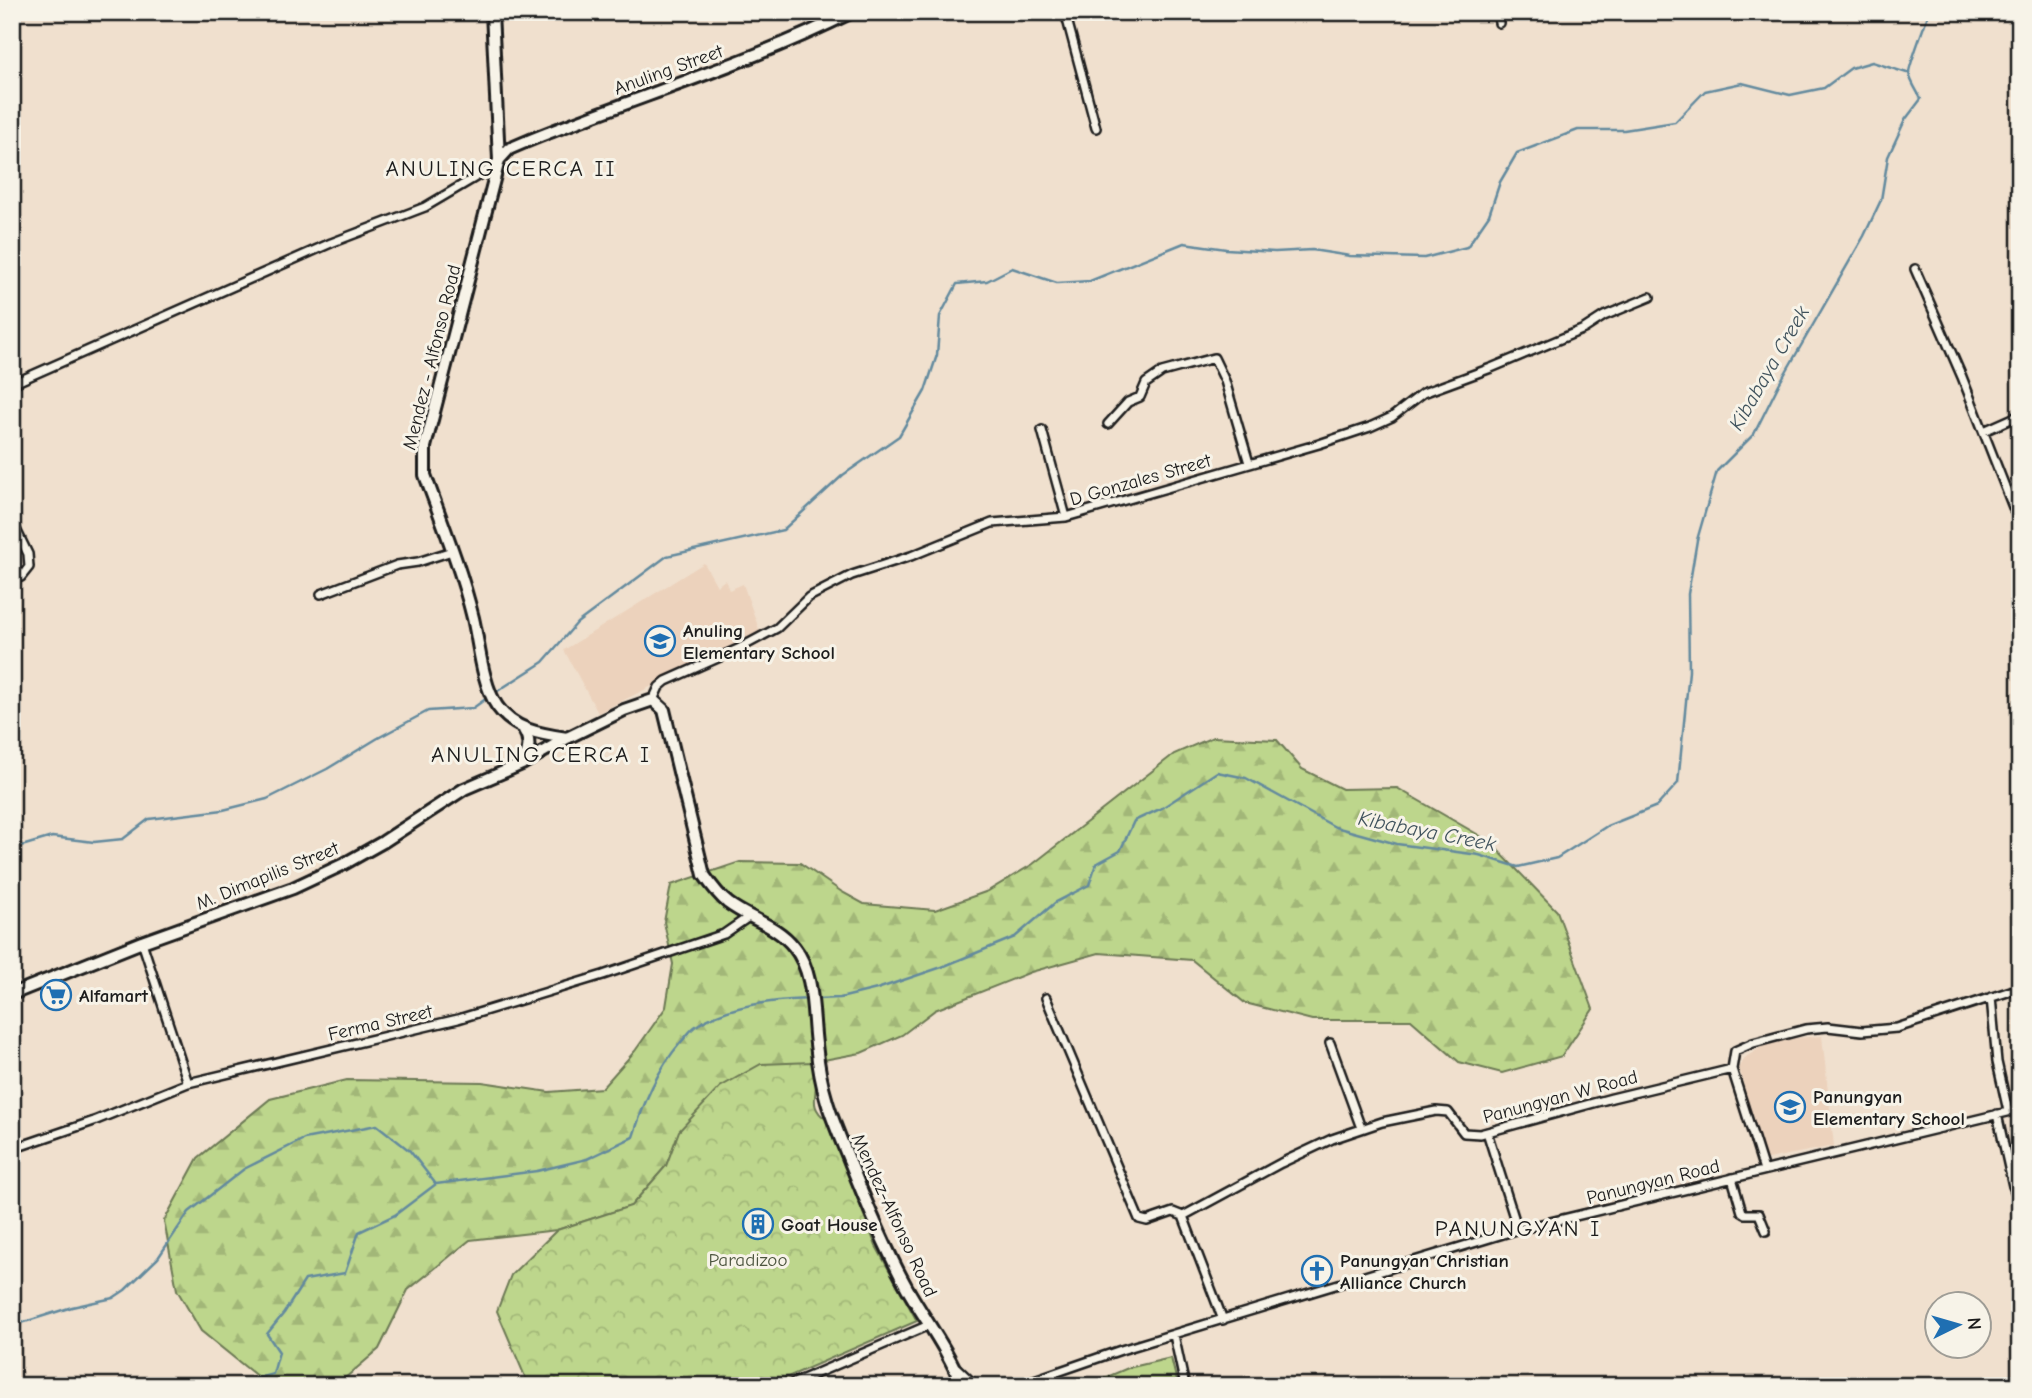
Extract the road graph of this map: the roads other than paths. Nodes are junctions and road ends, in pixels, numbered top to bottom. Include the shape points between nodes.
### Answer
1 (492, 12) edge
2 (852, 12) edge
3 (1065, 12) edge
4 (1498, 12) edge
5 (1499, 23) dead end
6 (1096, 128) dead end
7 (499, 160) junction
8 (1915, 269) dead end
9 (1650, 297) dead end
10 (12, 384) edge
11 (2020, 415) edge
12 (1108, 424) dead end
13 (1042, 430) dead end
14 (1984, 431) junction
15 (1249, 463) junction
16 (1066, 517) junction
17 (12, 521) edge
18 (2020, 525) edge
19 (452, 551) junction
20 (12, 580) edge
21 (321, 594) dead end
22 (653, 700) junction
23 (524, 730) junction
24 (567, 738) junction
25 (522, 764) junction
26 (750, 916) junction
27 (142, 942) junction
28 (2020, 988) edge
29 (12, 994) edge
30 (1991, 997) junction
31 (1046, 998) dead end
32 (1329, 1043) dead end
33 (1732, 1069) junction
34 (188, 1083) junction
35 (2020, 1109) edge
36 (2008, 1111) junction
37 (1997, 1114) junction
38 (1361, 1128) junction
39 (1487, 1132) junction
40 (12, 1149) edge
41 (1764, 1170) junction
42 (1732, 1178) junction
43 (2020, 1203) edge
44 (1183, 1216) junction
45 (1518, 1230) junction
46 (1766, 1231) dead end
47 (1223, 1320) junction
48 (929, 1325) junction
49 (1174, 1335) junction
50 (954, 1365) junction
51 (787, 1386) edge
52 (961, 1386) edge
53 (981, 1386) edge
54 (1017, 1386) edge
55 (1185, 1386) edge

1 - 7 main road, Mendez - Alfonso Road
2 - 7 main road, Anuling Street via 717,71 516,146
3 - 6 street
4 - 5 street
7 - 10 street via 425,207 331,243
7 - 19 main road, Mendez - Alfonso Road via 425,447 425,475
8 - 14 street
9 - 15 street, D Gonzales Street via 1491,369 1423,393 1370,427
11 - 14 street
12 - 15 street via 1162,372 1214,358
13 - 16 street
14 - 18 street
15 - 16 street, D Gonzales Street
16 - 22 street, D Gonzales Street via 992,523 820,589 777,628 666,681
17 - 20 street via 28,554 29,567
19 - 21 street via 397,565
19 - 23 main road, Mendez - Alfonso Road via 495,704
22 - 24 main road
22 - 26 main road, Mendez-Alfonso Road via 664,710 704,874 714,890
23 - 24 main road
23 - 25 main road via 529,748
24 - 25 main road, M. Dimapilis Street
25 - 27 main road, M. Dimapilis Street via 464,789 383,842 293,888
26 - 34 street, Ferma Street via 724,934 683,949 458,1019
26 - 48 main road, Mendez-Alfonso Road via 795,947 815,1011 827,1104 883,1238
27 - 29 main road, M. Dimapilis Street
27 - 34 street
28 - 30 street
30 - 33 street via 1897,1028 1806,1029 1753,1042 1735,1051
30 - 36 street via 1997,1062
31 - 44 street via 1139,1219 1147,1221 1173,1212
32 - 38 street
33 - 39 street, Panungyan W Road
33 - 41 street
34 - 40 street, Ferma Street
35 - 36 street, Panungyan Road
36 - 37 street, Panungyan Road
37 - 41 street, Panungyan Road
37 - 43 street
38 - 39 street, Panungyan W Road via 1443,1111 1464,1133
38 - 44 street, Panungyan W Road via 1281,1163
39 - 45 street
41 - 42 street, Panungyan Road
42 - 45 street, Panungyan Road
42 - 46 street via 1742,1212 1759,1214
44 - 47 street
45 - 47 street, Panungyan Road
47 - 49 street, Panungyan Road
48 - 50 main road, Mendez-Alfonso Road
48 - 51 street
49 - 54 street, Panungyan Road
49 - 55 street
50 - 52 main road, Mendez-Alfonso Road
50 - 53 street

